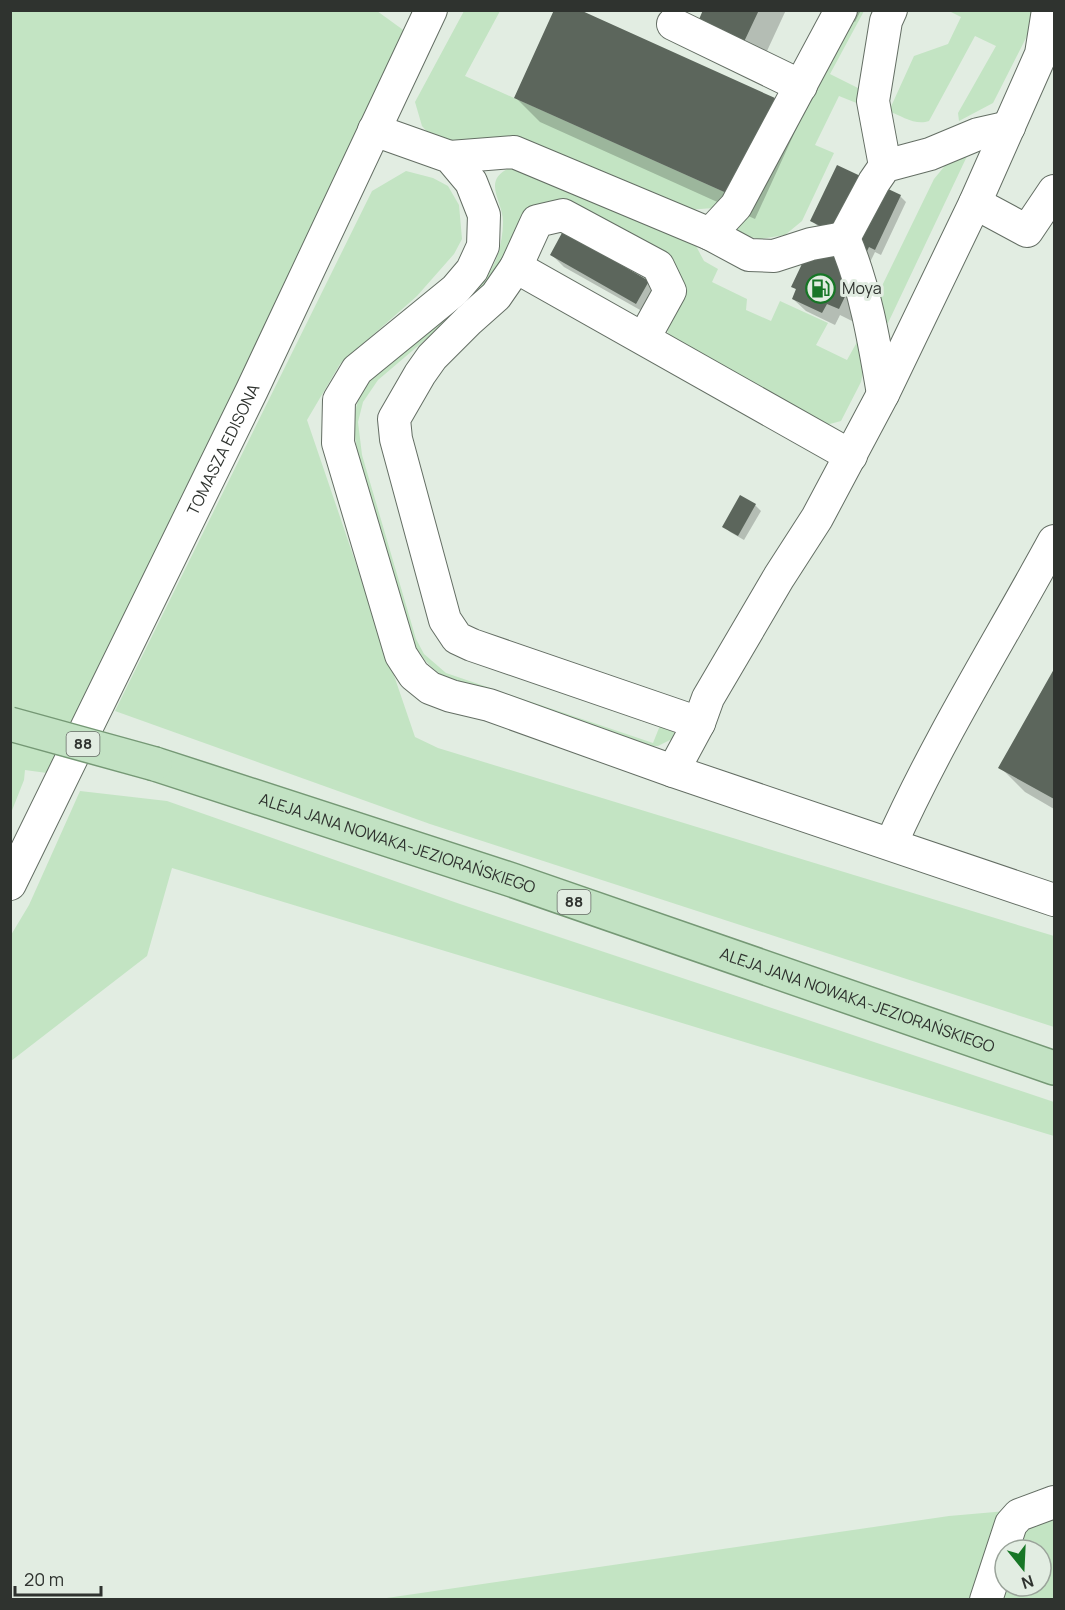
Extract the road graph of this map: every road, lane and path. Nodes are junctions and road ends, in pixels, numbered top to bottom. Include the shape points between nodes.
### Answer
1 (842, 10) edge
2 (891, 10) edge
3 (1048, 10) edge
4 (425, 13) edge
5 (673, 24) dead end
6 (1048, 48) edge
7 (801, 86) junction
8 (1009, 127) junction
9 (374, 130) junction
10 (450, 157) junction
11 (885, 166) junction
12 (1054, 191) edge
13 (975, 204) junction
14 (710, 234) junction
15 (844, 237) junction
16 (516, 267) junction
17 (644, 338) junction
18 (883, 394) junction
19 (851, 456) junction
20 (1054, 541) edge
21 (699, 723) junction
22 (10, 724) edge
23 (673, 771) junction
24 (891, 844) junction
25 (10, 884) edge
26 (1054, 900) edge
27 (1054, 1068) edge
28 (1054, 1502) edge
29 (986, 1599) edge

1 - 7 street
2 - 11 street via 873,101
3 - 6 street
4 - 9 street, TOMASZA EDISONA
5 - 7 street
6 - 8 street
7 - 14 street via 736,206
8 - 11 street
8 - 13 street
9 - 10 street
9 - 25 street, TOMASZA EDISONA via 242,411
10 - 14 street via 514,152
10 - 23 street via 471,182 484,215 483,246 472,270 455,290 357,370 339,400 338,443 401,655 414,675 430,688
11 - 15 street
12 - 13 street via 1028,231
13 - 18 street
14 - 15 street via 749,255 774,256
15 - 18 street via 858,270
16 - 17 street
16 - 17 street via 537,221 563,215 658,266 669,291
16 - 21 street via 496,296 432,357 394,420 445,620 457,638 472,645
17 - 19 street
18 - 19 street
19 - 21 street via 708,698
20 - 24 street via 937,750
21 - 23 street
22 - 27 main road, ALEJA JANA NOWAKA-JEZIORAŃSKIEGO / 88, bridge via 155,764 512,880
23 - 24 street
24 - 26 street
28 - 29 street via 1019,1515 1011,1524

